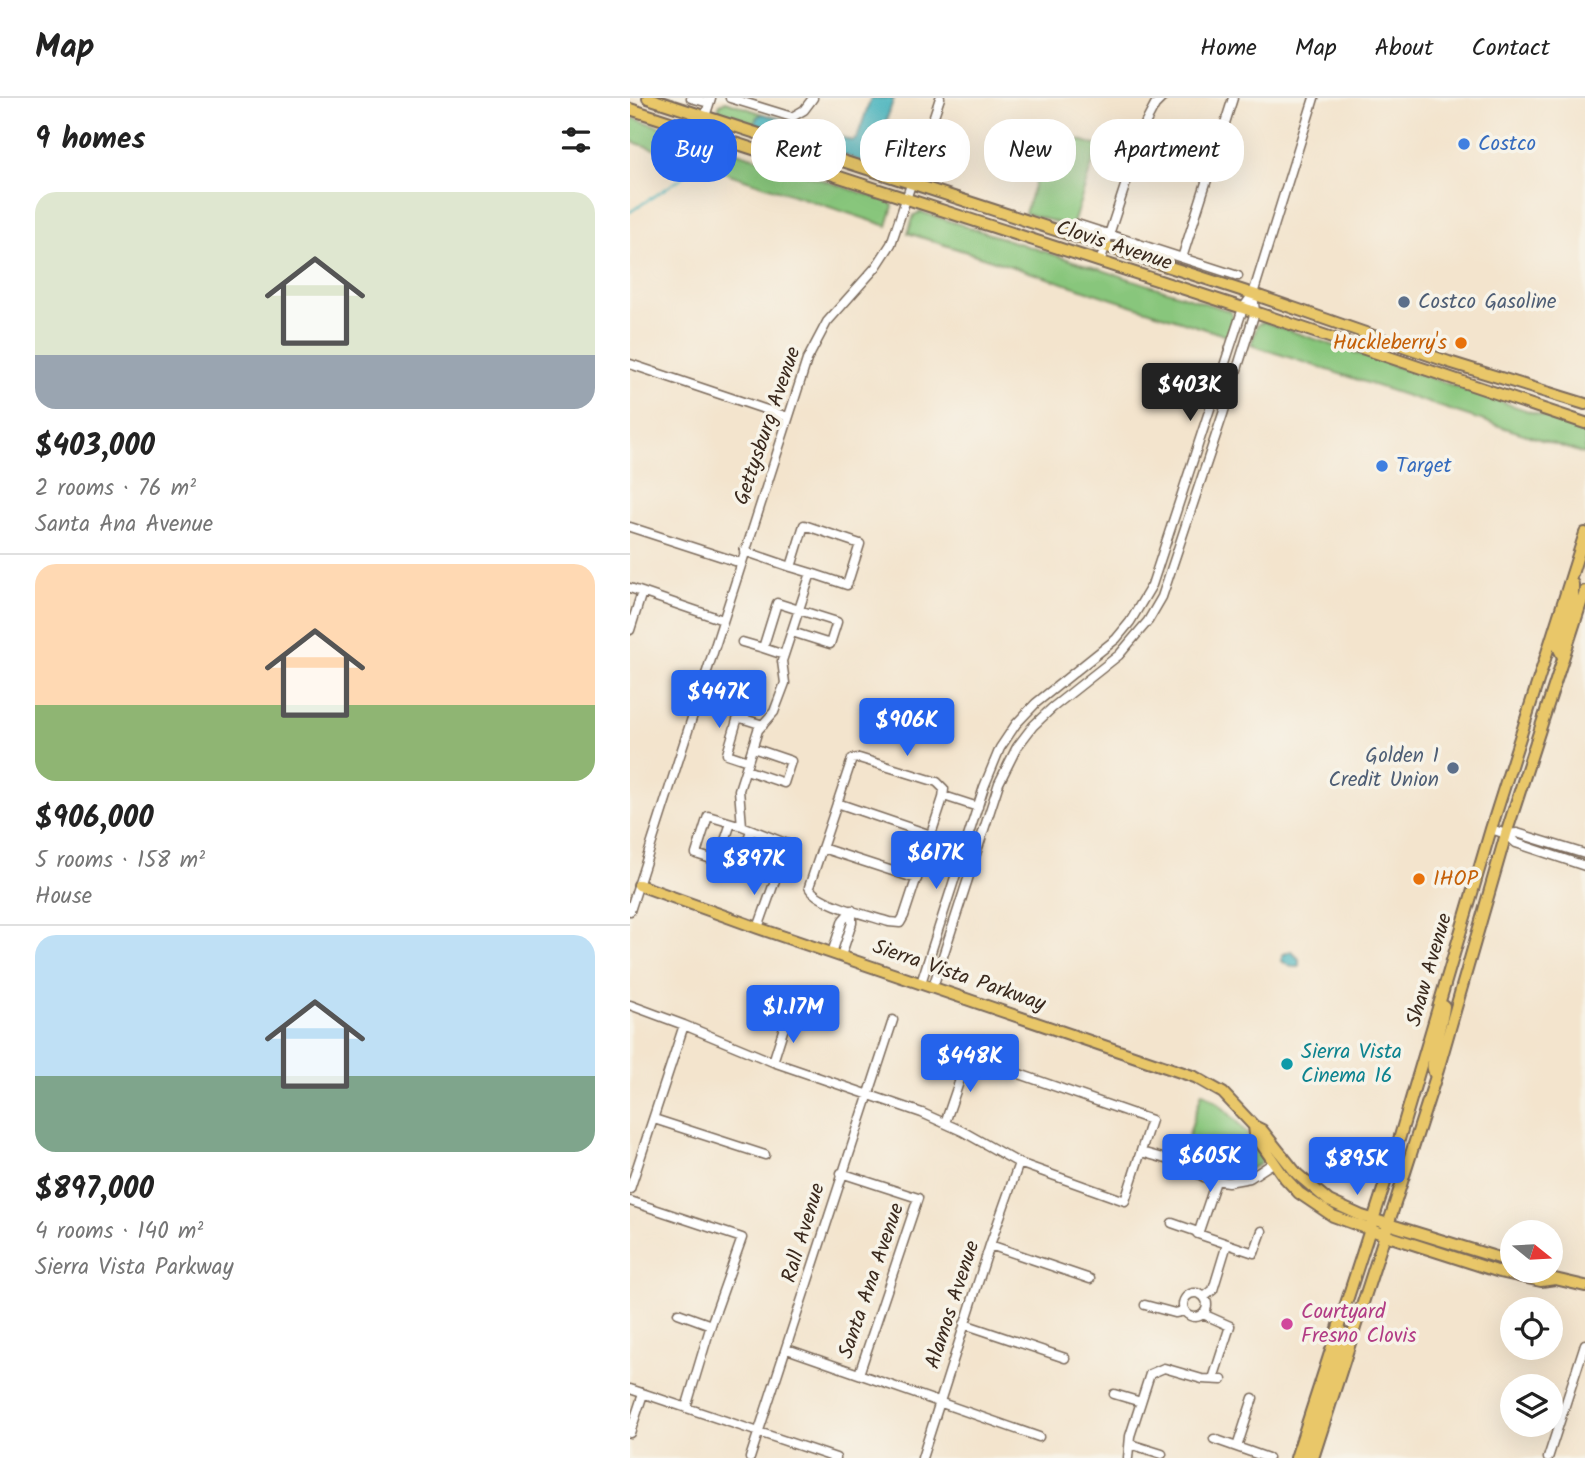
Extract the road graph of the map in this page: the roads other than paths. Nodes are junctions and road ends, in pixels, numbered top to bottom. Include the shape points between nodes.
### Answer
1 (648, 98) edge
2 (691, 98) edge
3 (730, 98) edge
4 (813, 98) edge
5 (940, 98) edge
6 (1163, 98) edge
7 (1233, 98) edge
8 (1314, 98) edge
9 (710, 101) edge
10 (630, 109) edge
11 (705, 117) junction
12 (660, 119) edge
13 (737, 144) edge
14 (912, 185) junction
15 (907, 199) junction
16 (1077, 224) dead end
17 (1110, 235) junction
18 (1106, 247) junction
19 (1182, 258) junction
20 (1100, 262) junction
21 (1238, 276) dead end
22 (1253, 295) junction
23 (1243, 308) junction
24 (1255, 312) junction
25 (630, 364) edge
26 (1585, 404) edge
27 (788, 417) junction
28 (1585, 423) edge
29 (630, 527) edge
30 (1585, 533) edge
31 (744, 551) junction
32 (741, 563) junction
33 (791, 567) junction
34 (1573, 571) junction
35 (811, 573) junction
36 (630, 588) edge
37 (1585, 591) edge
38 (642, 592) junction
39 (799, 610) junction
40 (723, 620) junction
41 (630, 630) edge
42 (792, 632) junction
43 (742, 642) dead end
44 (762, 648) junction
45 (784, 655) junction
46 (1563, 657) junction
47 (763, 725) junction
48 (753, 748) junction
49 (747, 766) junction
50 (944, 796) junction
51 (837, 803) junction
52 (978, 807) junction
53 (731, 823) junction
54 (742, 826) junction
55 (1491, 829) junction
56 (751, 830) junction
57 (1506, 834) junction
58 (931, 835) junction
59 (822, 848) junction
60 (1585, 854) edge
61 (718, 861) junction
62 (1585, 866) edge
63 (916, 879) junction
64 (639, 885) junction
65 (852, 910) junction
66 (630, 911) edge
67 (758, 928) junction
68 (837, 954) junction
69 (921, 983) junction
70 (933, 987) junction
71 (1445, 989) junction
72 (630, 1005) edge
73 (893, 1020) dead end
74 (786, 1021) dead end
75 (684, 1025) junction
76 (773, 1062) junction
77 (1436, 1076) junction
78 (869, 1095) junction
79 (654, 1119) junction
80 (945, 1123) junction
81 (1254, 1126) junction
82 (1141, 1152) junction
83 (765, 1155) dead end
84 (1019, 1163) junction
85 (1273, 1163) junction
86 (841, 1173) junction
87 (1216, 1181) junction
88 (630, 1189) edge
89 (630, 1201) edge
90 (1329, 1201) junction
91 (1172, 1223) dead end
92 (1371, 1225) junction
93 (1387, 1230) junction
94 (1262, 1231) dead end
95 (1198, 1234) junction
96 (1227, 1244) junction
97 (990, 1245) junction
98 (1500, 1259) edge
99 (1500, 1272) edge
100 (1090, 1279) dead end
101 (1563, 1281) edge
102 (1585, 1286) edge
103 (1204, 1297) junction
104 (1347, 1301) junction
105 (1145, 1305) dead end
106 (1185, 1311) junction
107 (678, 1313) dead end
108 (1203, 1314) junction
109 (964, 1324) junction
110 (711, 1325) junction
111 (1585, 1344) edge
112 (787, 1349) junction
113 (1065, 1358) dead end
114 (859, 1374) junction
115 (630, 1389) edge
116 (643, 1394) junction
117 (1114, 1394) dead end
118 (1253, 1398) dead end
119 (940, 1402) junction
120 (1141, 1402) junction
121 (1314, 1403) junction
122 (686, 1408) junction
123 (1327, 1414) junction
124 (630, 1433) edge
125 (758, 1433) junction
126 (1039, 1437) dead end
127 (1214, 1439) dead end
128 (1130, 1444) junction
129 (1237, 1447) junction
130 (1162, 1454) dead end
131 (750, 1458) edge
132 (833, 1458) edge
133 (922, 1458) edge
134 (1128, 1458) edge
135 (1268, 1458) edge
136 (1296, 1458) edge
137 (1305, 1458) edge
138 (1313, 1458) edge
139 (1548, 1458) edge

1 - 11 main road, Clovis Avenue
2 - 9 street
3 - 4 street via 792,117
5 - 14 street, Gettysburg Avenue
6 - 17 street via 1151,111
7 - 19 street
8 - 22 street
9 - 11 street
10 - 12 main road, Clovis Avenue
11 - 14 main road, Clovis Avenue
13 - 15 main road, Clovis Avenue
14 - 15 street, Gettysburg Avenue
14 - 18 main road, Clovis Avenue
15 - 20 main road, Clovis Avenue
15 - 27 street, Gettysburg Avenue via 884,255 820,332
16 - 17 street
17 - 18 street
17 - 19 street
18 - 20 street
18 - 22 main road, Clovis Avenue
19 - 21 street
20 - 23 main road, Clovis Avenue
22 - 23 street
22 - 24 street
22 - 26 main road, Clovis Avenue
23 - 24 main road, Clovis Avenue
23 - 52 street via 1159,568 1144,601 1115,639 1016,724 992,764
24 - 28 main road, Clovis Avenue
24 - 70 street via 1162,597 1119,655 1032,726 1017,747 999,783
25 - 27 street
27 - 31 street, Gettysburg Avenue
29 - 32 street
30 - 34 main road, Shaw Avenue
31 - 32 street, Gettysburg Avenue
31 - 33 street
32 - 40 street, Gettysburg Avenue
33 - 35 street
33 - 35 street via 804,525 860,544 847,585
34 - 46 main road via 1573,598 1558,647
34 - 55 main road, Shaw Avenue
35 - 39 street
36 - 38 street
37 - 46 main road, Shaw Avenue
38 - 40 street
38 - 41 street
39 - 42 street
39 - 42 street via 837,622 830,644
39 - 44 street via 777,603
40 - 64 street, Gettysburg Avenue
42 - 45 street
43 - 44 street
44 - 45 street
45 - 47 street via 785,683 774,712
46 - 57 main road, Shaw Avenue
47 - 48 street
47 - 49 street via 738,717 727,754
48 - 49 street
48 - 49 street via 791,761 788,772 784,783
49 - 54 street via 739,790
50 - 51 street via 937,782 859,758 852,759
50 - 52 street
50 - 58 street
51 - 58 street
51 - 59 street
52 - 69 street
53 - 54 street
53 - 61 street
53 - 61 street via 708,816 696,854
54 - 56 street
55 - 57 street
55 - 71 main road, Shaw Avenue
56 - 61 street via 739,868
56 - 67 street via 788,844
57 - 60 street via 1517,833
57 - 62 street via 1516,844
57 - 77 main road, Shaw Avenue
58 - 63 street
59 - 63 street
59 - 65 street via 809,887 812,894
63 - 65 street via 900,923
64 - 66 street, Gettysburg Avenue
64 - 67 main road, Sierra Vista Parkway
65 - 68 street via 852,923
67 - 68 main road, Sierra Vista Parkway
68 - 69 main road, Sierra Vista Parkway
69 - 70 main road, Sierra Vista Parkway
70 - 81 main road, Sierra Vista Parkway via 1195,1077 1223,1093
71 - 77 main road via 1444,1020 1431,1064
71 - 92 main road, Shaw Avenue
72 - 75 street
73 - 78 street, Rall Avenue
74 - 76 street
75 - 76 street
75 - 79 street
76 - 78 street
77 - 93 main road, Shaw Avenue
78 - 80 street
78 - 86 street, Rall Avenue
79 - 83 street
79 - 88 street
80 - 82 street via 968,1056 1151,1120
80 - 84 street
81 - 85 main road, Sierra Vista Parkway via 1255,1136
81 - 90 main road, Sierra Vista Parkway via 1304,1182
82 - 84 street via 1125,1201
82 - 87 street
84 - 97 street, Alamos Avenue
85 - 87 street via 1250,1178
85 - 90 main road via 1282,1165 1306,1191
85 - 92 main road, Sierra Vista Parkway via 1299,1193 1333,1216
86 - 112 street, Rall Avenue
86 - 114 street, Santa Ana Avenue via 918,1198
87 - 95 street
89 - 110 street via 742,1238
90 - 92 main road, Sierra Vista Parkway
91 - 95 street
92 - 93 main road
92 - 104 main road, Shaw Avenue
93 - 98 main road
93 - 99 main road
93 - 123 main road, Shaw Avenue
94 - 96 street via 1254,1254
95 - 96 street
96 - 103 street via 1213,1290
97 - 100 street
97 - 109 street, Alamos Avenue
101 - 102 main road
103 - 106 street via 1188,1296
103 - 108 street via 1207,1308
104 - 121 main road, Shaw Avenue
104 - 123 main road via 1340,1348 1322,1404
105 - 106 street
106 - 108 street via 1191,1316
107 - 110 street
108 - 120 street via 1230,1326 1217,1379 1164,1368 1150,1374
109 - 113 street
109 - 119 street, Alamos Avenue
110 - 122 street
111 - 139 street
112 - 114 street
112 - 125 street, Rall Avenue
114 - 119 street
115 - 116 street
116 - 122 street
116 - 124 street
117 - 120 street
118 - 129 street
119 - 126 street
119 - 133 street, Alamos Avenue
120 - 128 street
121 - 136 main road, Shaw Avenue
121 - 137 main road via 1318,1416
122 - 125 street
123 - 138 main road, Shaw Avenue
125 - 131 street, Rall Avenue
125 - 132 street
127 - 129 street
128 - 130 street
128 - 134 street
129 - 135 street

